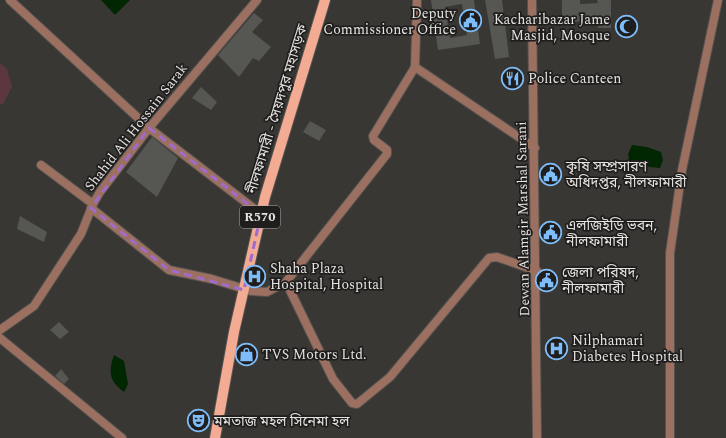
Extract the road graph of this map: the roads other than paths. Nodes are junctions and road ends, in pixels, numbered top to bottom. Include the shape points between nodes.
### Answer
1 (10, 0) edge
2 (257, 0) edge
3 (325, 0) edge
4 (416, 0) edge
5 (532, 0) edge
6 (718, 0) edge
7 (415, 67) junction
8 (149, 128) junction
9 (535, 148) junction
10 (41, 165) dead end
11 (92, 206) junction
12 (261, 214) junction
13 (537, 271) junction
14 (286, 282) junction
15 (244, 290) junction
16 (0, 330) edge
17 (0, 338) edge
18 (122, 438) edge
19 (215, 438) edge
20 (537, 438) edge
21 (670, 438) edge

1 - 8 street
2 - 8 street, Shahid Ali Hossain Sarak
3 - 12 main road, নীলফামারী - সৈয়দপুর মহাসড়ক / R570
4 - 7 street
5 - 9 street, Dewan Alamgir Marshal Sarani
6 - 21 street via 682,170 670,253
7 - 9 street
7 - 14 street via 374,132 374,140 387,150 387,154
8 - 11 street, Shahid Ali Hossain Sarak
8 - 12 street
9 - 13 street, Dewan Alamgir Marshal Sarani
10 - 11 street
11 - 15 street via 170,270 212,279
11 - 16 street, Shahid Ali Hossain Sarak via 81,234 34,306
12 - 15 main road, নীলফামারী - সৈয়দপুর মহাসড়ক / R570
13 - 14 street via 497,258 489,258 390,377 357,404 352,403 333,379
13 - 20 street, Dewan Alamgir Marshal Sarani
14 - 15 street via 267,292
15 - 19 main road, নীলফামারী - সৈয়দপুর মহাসড়ক / R570
17 - 18 street

